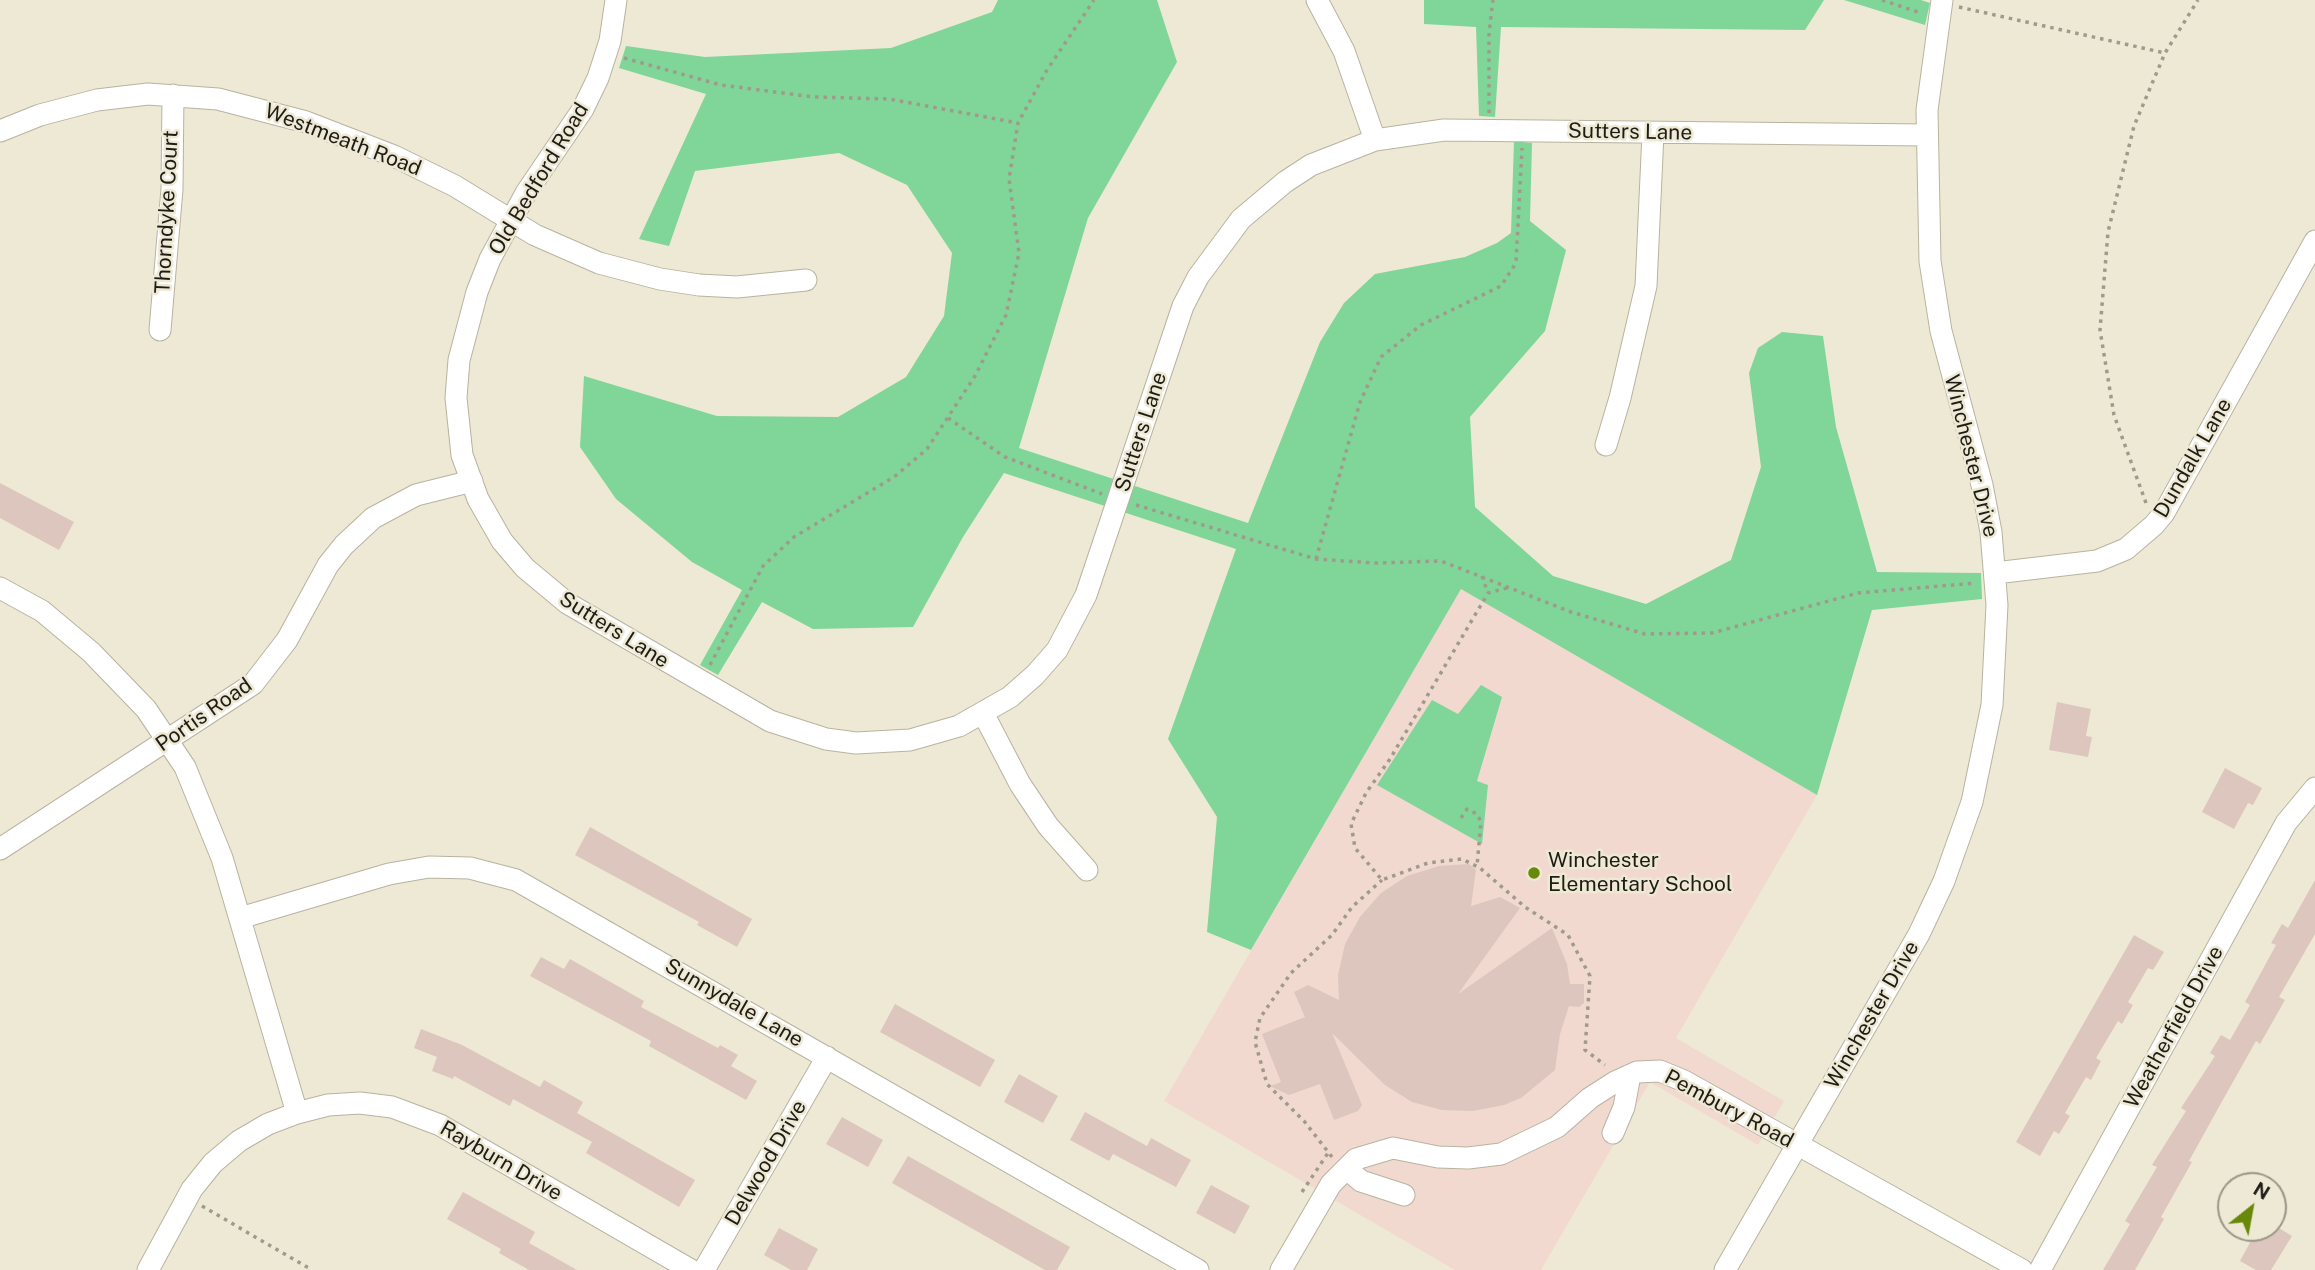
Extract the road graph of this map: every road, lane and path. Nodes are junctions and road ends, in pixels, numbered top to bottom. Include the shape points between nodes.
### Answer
1 (616, 0) edge
2 (1094, 0) edge
3 (1317, 0) edge
4 (1493, 0) edge
5 (1882, 0) edge
6 (2198, 0) edge
7 (1941, 5) edge
8 (606, 52) junction
9 (2165, 53) junction
10 (173, 94) junction
11 (1018, 123) junction
12 (0, 131) edge
13 (1507, 131) junction
14 (1653, 133) junction
15 (1927, 135) junction
16 (1375, 140) junction
17 (511, 220) junction
18 (2315, 241) edge
19 (806, 281) dead end
20 (160, 330) dead end
21 (947, 418) junction
22 (1606, 445) dead end
23 (472, 481) junction
24 (1118, 499) junction
25 (2154, 525) junction
26 (1316, 559) junction
27 (1481, 575) junction
28 (1995, 576) junction
29 (1509, 587) junction
30 (0, 588) edge
31 (1488, 593) junction
32 (701, 683) junction
33 (983, 713) junction
34 (168, 742) junction
35 (2315, 788) edge
36 (1461, 818) dead end
37 (0, 849) edge
38 (1477, 866) junction
39 (1087, 870) dead end
40 (1382, 880) junction
41 (240, 918) junction
42 (827, 1057) junction
43 (1622, 1079) junction
44 (297, 1113) junction
45 (1613, 1133) dead end
46 (1798, 1144) junction
47 (1347, 1169) junction
48 (1404, 1195) dead end
49 (187, 1197) junction
50 (148, 1270) edge
51 (312, 1270) edge
52 (691, 1270) edge
53 (704, 1270) edge
54 (1198, 1270) edge
55 (1281, 1270) edge
56 (1726, 1270) edge
57 (2022, 1270) edge
58 (2039, 1270) edge

1 - 8 street, Old Bedford Road
2 - 11 path via 1046,70
3 - 16 street via 1344,51
4 - 13 path via 1489,115
5 - 7 path via 1923,13
6 - 9 path
7 - 9 path
7 - 15 street, Winchester Drive
8 - 11 path via 722,85 814,97 889,99
8 - 17 street, Old Bedford Road via 583,109
9 - 25 path via 2134,126 2108,232 2100,330 2114,415
10 - 12 street, Westmeath Road via 97,100
10 - 17 street, Westmeath Road via 255,106 350,138 425,170
10 - 20 street, Thorndyke Court via 172,189
11 - 21 path via 1009,179 1019,253 1006,315
13 - 14 street, Sutters Lane
13 - 16 street, Sutters Lane via 1444,130
13 - 26 path via 1522,142 1516,262 1501,286 1421,325 1381,357 1360,402
14 - 15 street, Sutters Lane
14 - 22 street via 1646,286
15 - 28 street, Winchester Drive via 1934,291 1950,371 1982,485
16 - 24 street, Sutters Lane via 1331,155 1284,182 1241,219 1210,257 1183,306
17 - 19 street, Westmeath Road via 599,263 660,279 737,287
17 - 23 street, Old Bedford Road via 477,292 459,360 457,423
18 - 25 street, Dundalk Lane
21 - 24 path via 1005,457
21 - 32 path via 927,449 894,477 794,537 762,566
23 - 32 street, Sutters Lane via 502,541 547,589
23 - 34 street, Portis Road via 416,495 363,527 328,565 266,671 238,696
24 - 26 path
24 - 33 street, Sutters Lane via 1086,595 1057,650 1010,697
25 - 28 street, Dundalk Lane via 2126,548 2097,561
26 - 27 path via 1375,564 1441,561
27 - 29 path
27 - 31 path
28 - 29 path via 1858,593 1712,633 1645,634
28 - 46 street, Winchester Drive via 1997,642 1992,705 1981,767 1961,836 1919,934
29 - 31 path
30 - 34 street via 68,630 146,709
31 - 40 path via 1351,824 1355,848
32 - 33 street, Sutters Lane via 770,721 856,743 923,737
33 - 39 street via 1020,784
34 - 37 street, Portis Road
34 - 41 street via 205,811
35 - 58 street, Weatherfield Drive via 2286,823
36 - 38 path via 1467,809 1481,822
38 - 40 path via 1462,859 1428,863
38 - 43 path via 1525,907 1568,935 1590,976 1585,1049
40 - 47 path via 1291,973 1261,1018 1255,1042 1267,1084
41 - 42 street, Sunnydale Lane via 409,870 450,867 490,872 541,892
41 - 44 street
42 - 53 street, Delwood Drive
42 - 54 street, Sunnydale Lane
43 - 45 street via 1624,1107
43 - 46 street, Pembury Road via 1660,1071
43 - 47 street via 1590,1098 1557,1128 1501,1154 1438,1157 1393,1148 1356,1159
44 - 49 street, Rayburn Drive via 239,1141 213,1163
44 - 52 street, Rayburn Drive via 360,1103 422,1117
46 - 56 street, Winchester Drive
46 - 57 street, Pembury Road
47 - 48 street via 1361,1181
47 - 55 street via 1331,1184
49 - 50 street, Rayburn Drive
49 - 51 path

